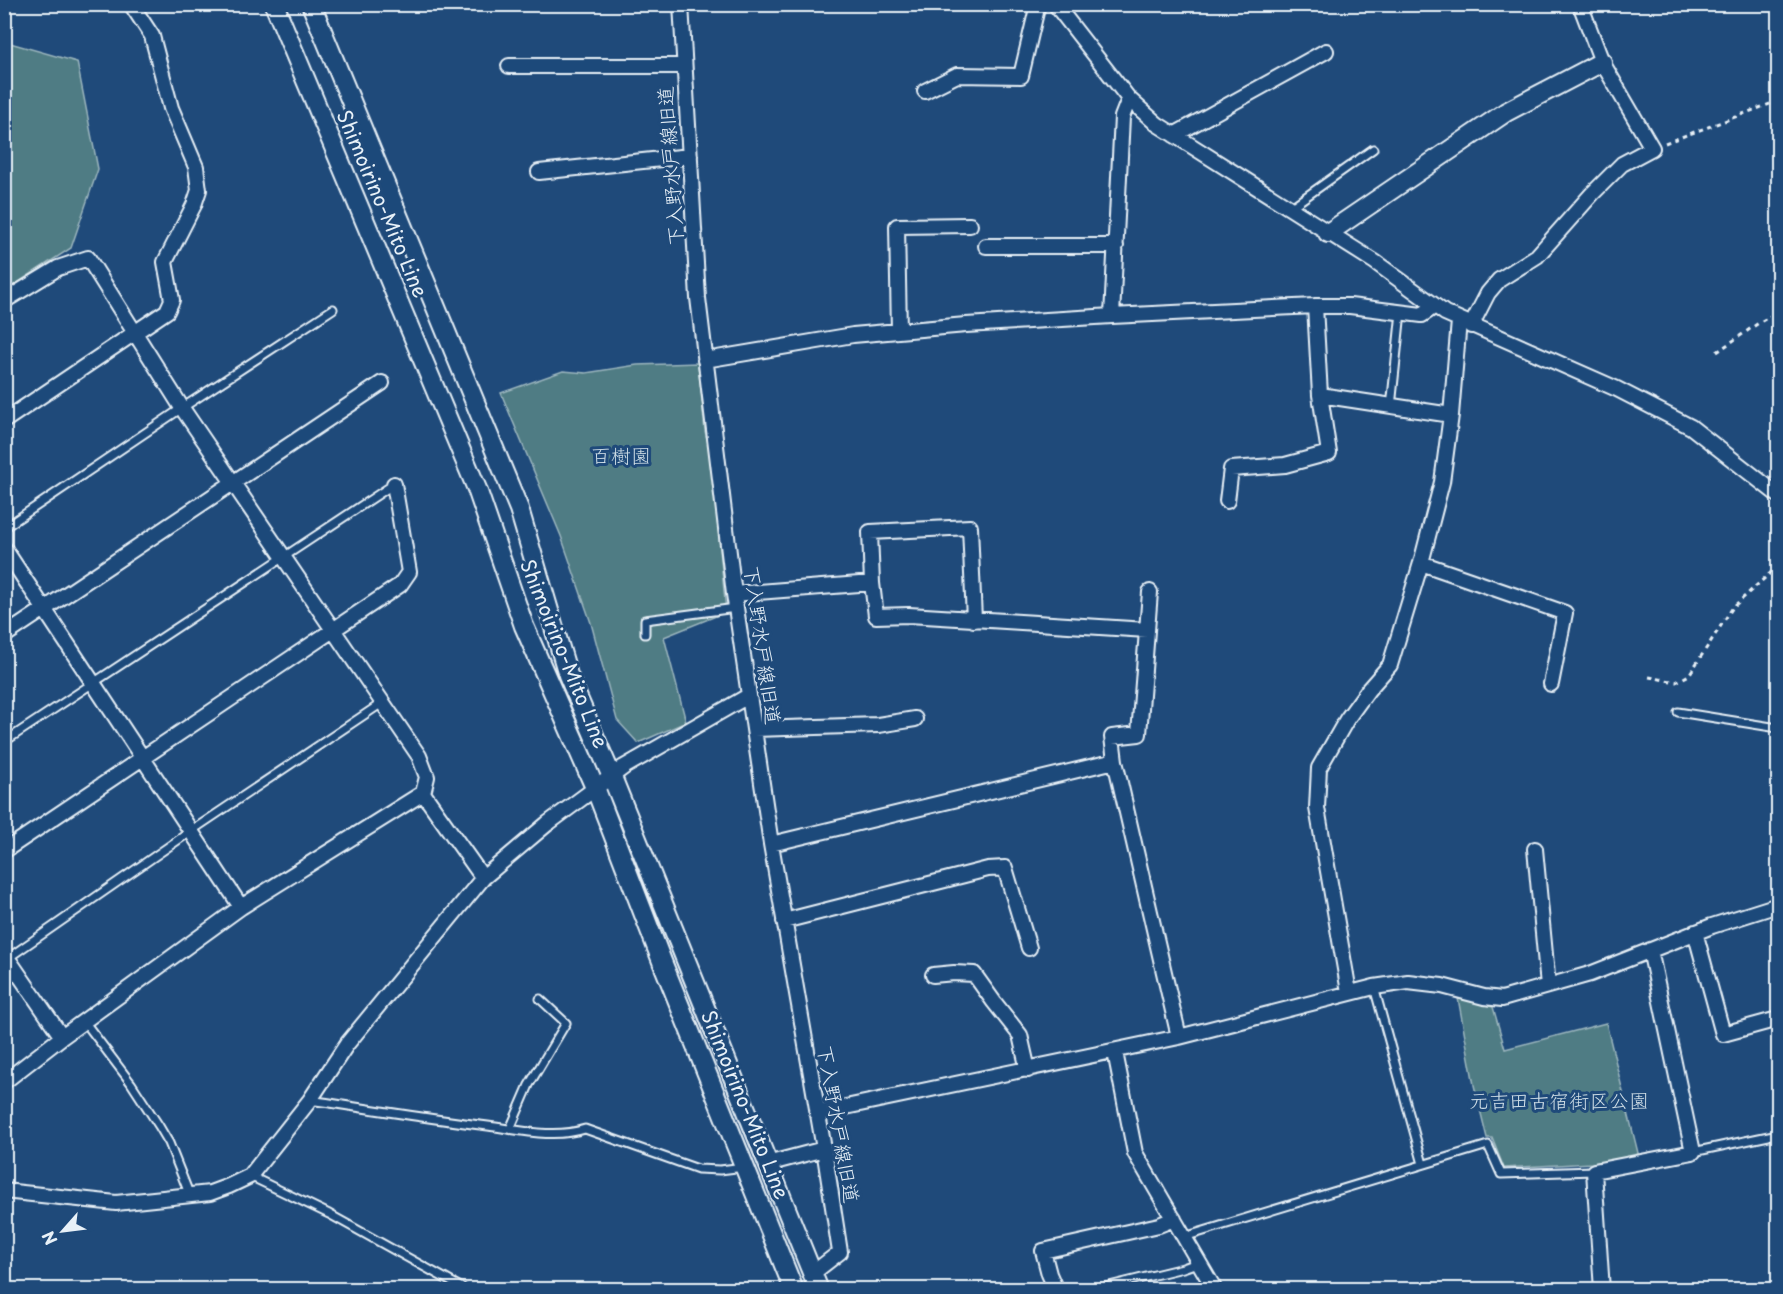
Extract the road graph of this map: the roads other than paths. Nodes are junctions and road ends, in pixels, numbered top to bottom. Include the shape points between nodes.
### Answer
1 (131, 4) edge
2 (274, 4) edge
3 (311, 4) edge
4 (681, 4) edge
5 (1038, 4) edge
6 (1055, 4) edge
7 (1580, 4) edge
8 (1326, 51) dead end
9 (1602, 62) junction
10 (509, 66) dead end
11 (684, 66) junction
12 (925, 91) dead end
13 (1129, 99) junction
14 (1174, 135) junction
15 (1373, 149) dead end
16 (690, 156) junction
17 (539, 172) dead end
18 (1290, 208) junction
19 (970, 225) dead end
20 (1328, 232) junction
21 (986, 246) dead end
22 (1116, 246) junction
23 (4, 301) edge
24 (1315, 306) junction
25 (1436, 306) junction
26 (333, 309) dead end
27 (1401, 312) junction
28 (1112, 316) junction
29 (1465, 323) junction
30 (899, 331) junction
31 (134, 333) junction
32 (705, 360) junction
33 (382, 383) dead end
34 (1320, 395) junction
35 (1391, 407) junction
36 (182, 408) junction
37 (1451, 415) junction
38 (4, 422) edge
39 (232, 482) junction
40 (394, 483) joint
41 (1779, 495) edge
42 (1227, 501) dead end
43 (4, 528) edge
44 (4, 549) edge
45 (284, 557) junction
46 (1421, 563) junction
47 (872, 583) junction
48 (1150, 592) dead end
49 (735, 601) junction
50 (44, 608) junction
51 (974, 620) junction
52 (332, 629) junction
53 (1148, 630) junction
54 (645, 634) dead end
55 (4, 636) edge
56 (93, 682) junction
57 (1551, 684) dead end
58 (748, 696) junction
59 (382, 703) junction
60 (1678, 712) dead end
61 (915, 719) dead end
62 (1779, 728) edge
63 (754, 729) junction
64 (4, 742) edge
65 (141, 758) junction
66 (1115, 761) junction
67 (612, 777) junction
68 (596, 790) junction
69 (423, 793) junction
70 (191, 831) junction
71 (771, 844) junction
72 (1535, 849) dead end
73 (4, 851) edge
74 (483, 878) junction
75 (1779, 905) edge
76 (241, 907) junction
77 (784, 921) junction
78 (1695, 932) junction
79 (1029, 948) dead end
80 (1650, 950) junction
81 (6, 955) edge
82 (933, 975) dead end
83 (1548, 986) junction
84 (1374, 987) junction
85 (1349, 992) junction
86 (540, 999) dead end
87 (1779, 1018) edge
88 (84, 1021) junction
89 (62, 1037) junction
90 (1179, 1037) junction
91 (1115, 1052) junction
92 (1028, 1070) junction
93 (4, 1082) edge
94 (310, 1100) junction
95 (817, 1113) junction
96 (510, 1129) junction
97 (1779, 1134) edge
98 (824, 1149) junction
99 (1694, 1152) junction
100 (767, 1164) junction
101 (1423, 1164) junction
102 (746, 1167) junction
103 (1594, 1171) junction
104 (250, 1176) junction
105 (4, 1191) edge
106 (190, 1196) junction
107 (1174, 1219) junction
108 (1184, 1237) junction
109 (1200, 1262) junction
110 (816, 1281) edge
111 (466, 1290) edge
112 (794, 1290) edge
113 (1056, 1290) edge
114 (1093, 1290) edge
115 (1215, 1290) edge
116 (1602, 1290) edge

1 - 31 street via 152,36 171,108 196,166 199,190 165,262 171,300 167,311
2 - 68 main road, Shimoirino-Mito Line via 477,489 524,626
3 - 67 main road, Shimoirino-Mito Line via 519,509 568,675
4 - 11 street, 下入野水戸線旧道
5 - 12 street via 1022,76 957,75
6 - 13 street
7 - 9 street
8 - 14 street
9 - 20 main road via 1506,112
9 - 29 street via 1652,148 1622,165 1537,256 1498,280
10 - 11 street
11 - 16 street, 下入野水戸線旧道
13 - 14 street
13 - 22 street via 1122,117
14 - 18 street
15 - 18 lane
16 - 17 street
16 - 32 street, 下入野水戸線旧道
18 - 20 street
19 - 30 street via 897,226
20 - 25 street
21 - 22 street
22 - 28 street
23 - 31 street via 58,268 88,258
24 - 27 street
24 - 28 street
24 - 34 street
25 - 27 street via 1422,315
25 - 29 street
26 - 36 lane
27 - 35 lane
28 - 30 street
29 - 37 street
29 - 41 street via 1617,389 1691,427
30 - 32 street
31 - 36 street
31 - 38 street
32 - 49 street, 下入野水戸線旧道
33 - 39 street
34 - 35 street
34 - 42 street via 1329,453 1285,465 1231,469
35 - 37 street
36 - 39 street
36 - 43 lane
37 - 46 street via 1442,482
39 - 45 street
39 - 50 street
40 - 45 lane
40 - 52 street via 409,572 400,585
44 - 50 street
45 - 52 street
45 - 56 lane
46 - 57 street via 1565,613
46 - 85 street via 1390,665 1347,719 1319,768 1317,808
47 - 49 street
47 - 51 street via 876,616
47 - 51 street via 870,532 970,527
48 - 53 street
49 - 54 lane via 645,620
49 - 58 street, 下入野水戸線旧道
50 - 55 street
50 - 56 street
51 - 53 street
52 - 59 street
52 - 65 street
53 - 66 street via 1139,734 1112,737
56 - 64 lane
56 - 65 street
58 - 63 street, 下入野水戸線旧道
58 - 67 street
59 - 69 street via 419,756 427,777
59 - 70 lane
60 - 62 lane
61 - 63 street via 878,725
63 - 71 street, 下入野水戸線旧道
65 - 70 street
65 - 73 street
66 - 71 street
66 - 90 street
67 - 68 street
67 - 100 main road, Shimoirino-Mito Line
68 - 74 street via 547,824
68 - 102 main road, Shimoirino-Mito Line
69 - 74 street
69 - 76 street
70 - 76 street
70 - 81 lane
71 - 77 street, 下入野水戸線旧道
72 - 83 street
74 - 94 street via 347,1044
75 - 78 street
76 - 88 street
77 - 79 street via 1005,868
77 - 95 street, 下入野水戸線旧道
78 - 80 street
78 - 87 street via 1723,1034
80 - 83 street
80 - 99 street
81 - 89 street
82 - 92 street via 974,974 1020,1035
83 - 84 street via 1502,999 1408,982
84 - 85 street
84 - 101 lane
85 - 90 street
86 - 96 lane via 566,1023 529,1085
88 - 89 street
88 - 106 lane via 131,1083 169,1143
89 - 93 street
90 - 91 street
91 - 92 street
91 - 107 street via 1136,1153
92 - 95 street
94 - 96 lane
94 - 104 street
95 - 98 street, 下入野水戸線旧道
96 - 102 lane via 546,1134 585,1129 698,1169
97 - 99 lane
98 - 100 street
98 - 110 street, 下入野水戸線旧道 via 840,1252
99 - 103 street
100 - 110 main road, Shimoirino-Mito Line
101 - 103 lane via 1488,1145 1501,1174
101 - 108 lane
102 - 112 main road, Shimoirino-Mito Line
103 - 116 street
104 - 106 street via 210,1193
104 - 111 lane via 329,1214
105 - 106 street via 116,1203
107 - 108 street
107 - 113 street via 1043,1251
108 - 109 street
109 - 114 lane
109 - 115 street

